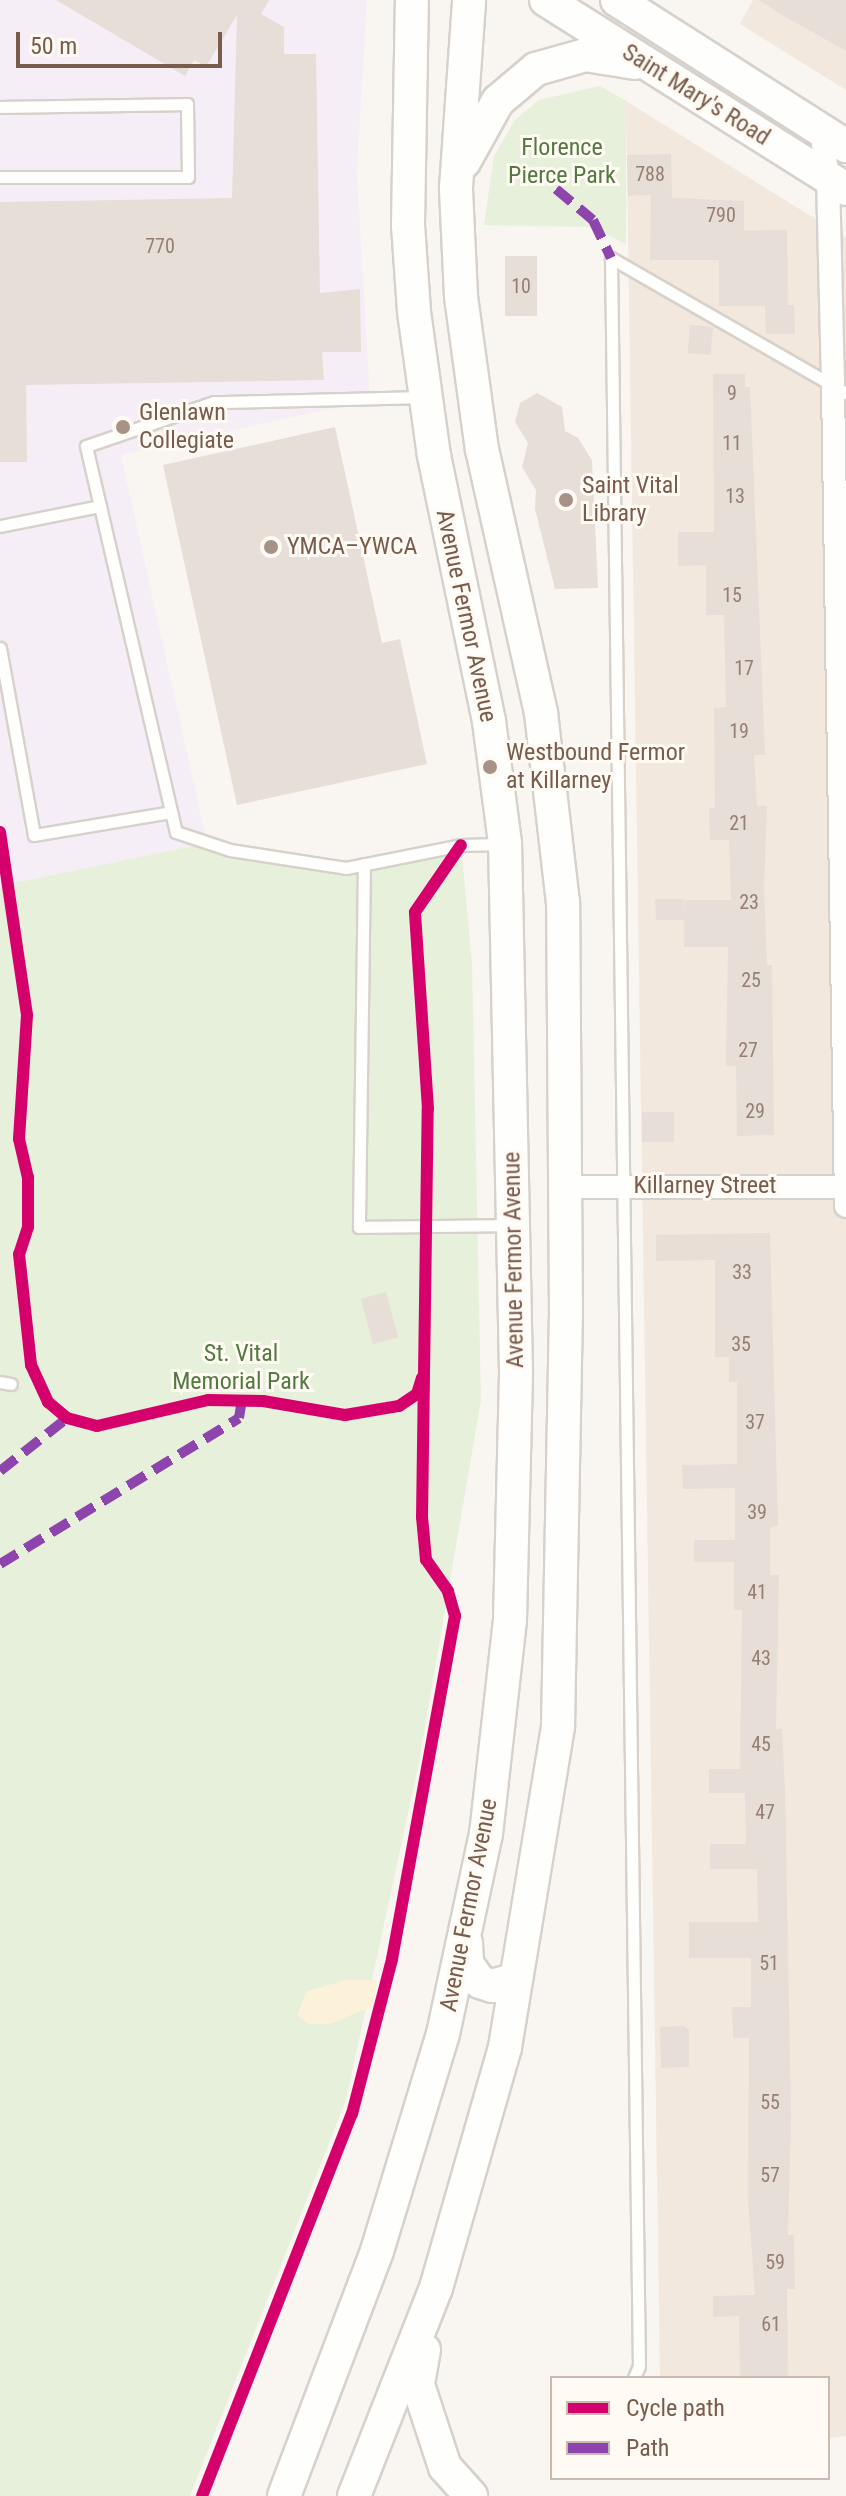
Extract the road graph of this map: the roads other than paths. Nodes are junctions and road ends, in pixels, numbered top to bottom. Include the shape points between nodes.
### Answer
1 (412, 0) edge
2 (469, 0) edge
3 (546, 0) edge
4 (625, 2) edge
5 (657, 70) junction
6 (0, 107) edge
7 (834, 138) edge
8 (0, 177) edge
9 (837, 184) edge
10 (456, 188) junction
11 (840, 389) edge
12 (425, 397) junction
13 (100, 506) junction
14 (0, 526) edge
15 (0, 648) edge
16 (171, 812) junction
17 (505, 843) junction
18 (364, 864) junction
19 (625, 1186) junction
20 (564, 1187) junction
21 (846, 1187) edge
22 (846, 1206) edge
23 (514, 1225) junction
24 (466, 1940) junction
25 (516, 1979) junction
26 (436, 2288) junction
27 (635, 2376) edge
28 (284, 2496) edge
29 (354, 2496) edge
30 (471, 2496) edge

1 - 12 main road, Avenue Fermor Avenue via 408,225
2 - 10 main road, Avenue Fermor Avenue
3 - 5 main road, Saint Mary's Road
4 - 7 main road, Saint Mary's Road
5 - 9 main road, Saint Mary's Road
5 - 10 main road via 585,55 536,69 498,101 463,164
6 - 8 lane via 187,104 188,177
7 - 9 street
9 - 11 street
10 - 20 main road, Avenue Fermor Avenue via 461,296 482,450 541,713 558,834
11 - 19 lane via 611,258
11 - 21 street
12 - 13 lane via 214,402 86,446
12 - 17 main road, Avenue Fermor Avenue via 489,721
13 - 14 lane
13 - 16 lane
15 - 16 lane via 34,835
16 - 18 lane via 176,832 230,850 346,868
17 - 18 lane via 461,845
17 - 23 main road, Avenue Fermor Avenue
18 - 23 lane via 359,1227
19 - 20 street, Killarney Street
19 - 21 street, Killarney Street
19 - 27 lane via 639,2366
20 - 25 main road, Avenue Fermor Avenue via 558,1727
21 - 22 street
23 - 24 main road, Avenue Fermor Avenue via 510,1620 486,1834
24 - 25 main road via 467,1964 480,1982 492,1986
24 - 28 main road, Avenue Fermor Avenue via 413,2143
25 - 26 main road, Avenue Fermor Avenue via 505,2047
26 - 29 main road, Avenue Fermor Avenue
26 - 30 main road via 418,2385 445,2467

